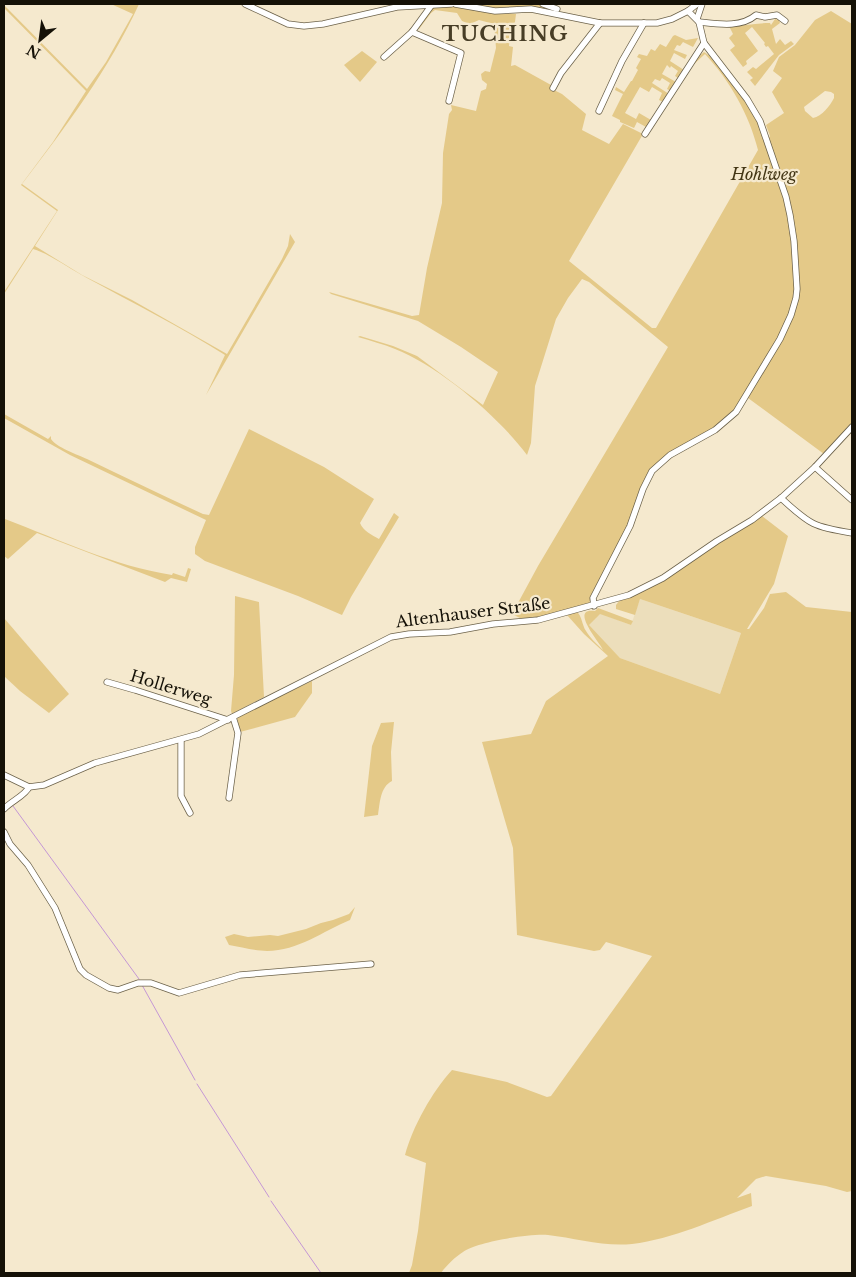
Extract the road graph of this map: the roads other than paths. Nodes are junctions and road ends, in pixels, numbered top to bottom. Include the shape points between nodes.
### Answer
1 (244, 4) edge
2 (451, 4) edge
3 (457, 4) edge
4 (543, 4) edge
5 (697, 4) edge
6 (702, 4) edge
7 (431, 6) junction
8 (557, 9) dead end
9 (688, 11) junction
10 (698, 21) junction
11 (785, 21) dead end
12 (600, 23) junction
13 (644, 23) junction
14 (412, 32) junction
15 (704, 43) junction
16 (384, 57) dead end
17 (553, 88) dead end
18 (449, 102) dead end
19 (599, 110) dead end
20 (645, 134) dead end
21 (852, 427) edge
22 (846, 434) junction
23 (852, 439) edge
24 (815, 467) junction
25 (781, 498) junction
26 (852, 500) edge
27 (852, 533) edge
28 (594, 606) junction
29 (107, 682) dead end
30 (230, 718) junction
31 (181, 740) junction
32 (4, 775) edge
33 (29, 786) junction
34 (229, 798) dead end
35 (4, 810) edge
36 (190, 813) dead end
37 (4, 832) edge
38 (371, 964) dead end

1 - 7 street via 288,24 304,26 397,7
2 - 7 street
3 - 12 street via 495,11 531,10
4 - 8 street
5 - 9 street
6 - 10 street
7 - 14 street
9 - 10 street
9 - 13 street via 669,20
10 - 11 street via 741,23 756,15 778,15
10 - 15 street
12 - 13 street
12 - 17 street
13 - 19 street
14 - 16 street
14 - 18 street via 461,52
15 - 20 street
15 - 28 street via 747,99 760,122 790,215 796,298 785,330 736,412 715,430 670,455 652,472 630,526 593,598
21 - 22 street, Altenhauser Straße
22 - 23 street
22 - 24 street, Altenhauser Straße
24 - 25 street, Altenhauser Straße
24 - 26 street
25 - 27 street via 811,524
25 - 28 street, Altenhauser Straße via 659,580 629,595
28 - 30 street, Altenhauser Straße via 538,620 391,636
29 - 30 street, Hollerweg
30 - 31 street, Altenhauser Straße
30 - 34 street via 238,732
31 - 33 street, Altenhauser Straße via 95,763 44,785
31 - 36 street via 181,796
32 - 33 street
33 - 35 street
37 - 38 street via 55,908 80,969 109,988 118,990 138,983 151,983 179,993 240,975

